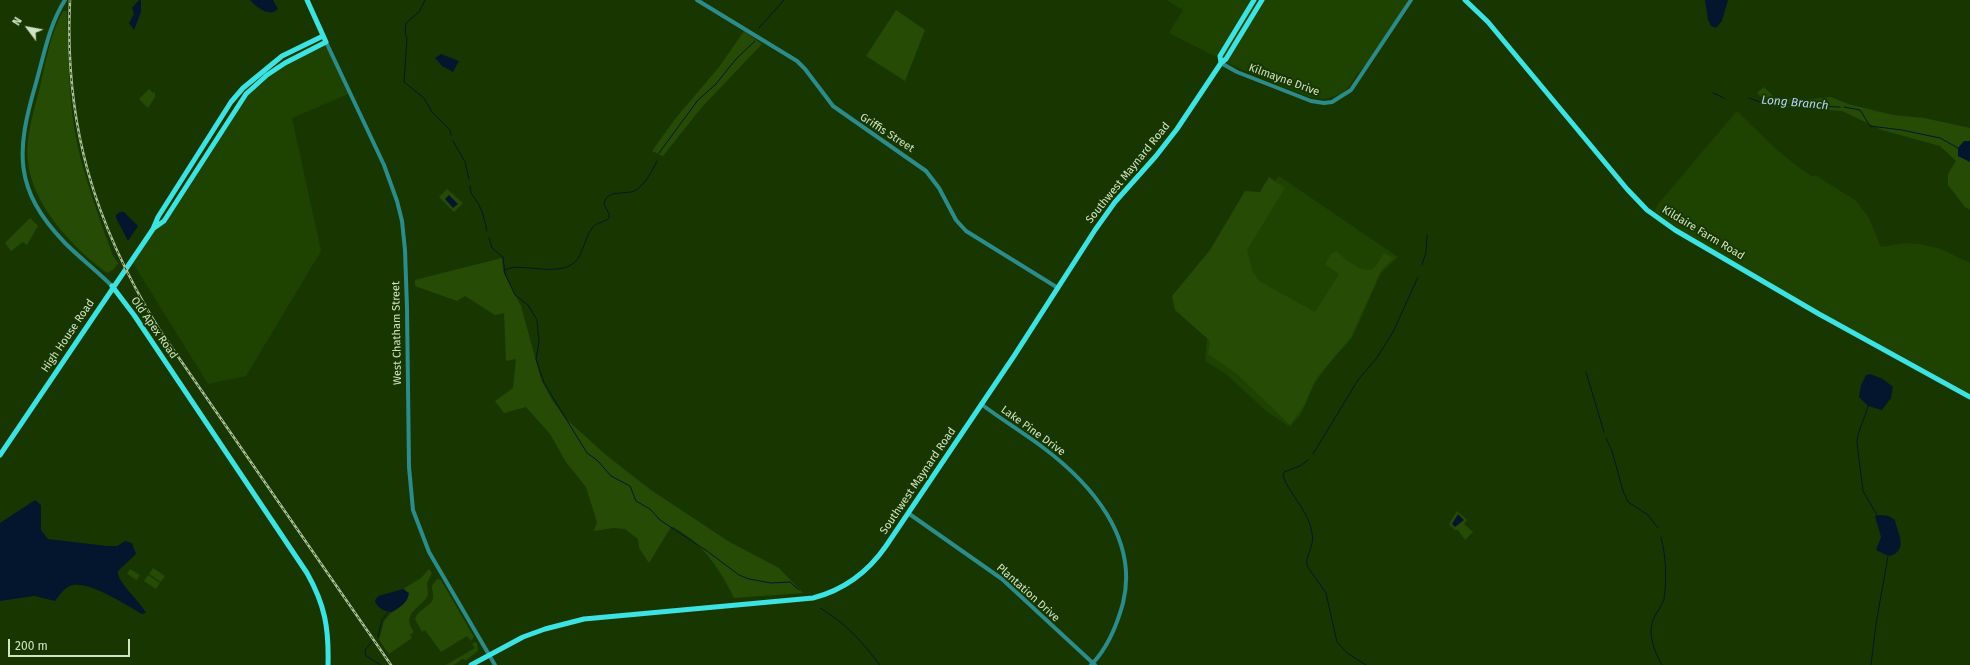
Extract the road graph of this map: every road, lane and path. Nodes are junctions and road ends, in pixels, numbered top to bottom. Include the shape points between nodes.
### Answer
1 (65, 0) edge
2 (307, 0) edge
3 (697, 0) edge
4 (1254, 0) edge
5 (1262, 0) edge
6 (1411, 0) edge
7 (1464, 0) edge
8 (323, 36) junction
9 (326, 42) junction
10 (1221, 63) junction
11 (153, 229) junction
12 (112, 286) junction
13 (1058, 288) junction
14 (1970, 397) edge
15 (981, 404) junction
16 (0, 455) edge
17 (908, 513) junction
18 (489, 655) junction
19 (1093, 664) edge
20 (328, 665) edge
21 (471, 665) edge
22 (495, 665) edge

1 - 12 street, Old Apex Road via 50,33 32,96 23,134 23,168 31,198 44,218 66,243
2 - 8 main road, West Chatham Street
3 - 13 street, Griffis Street via 797,61 837,110 926,170 956,220 966,231
4 - 10 main road, Southwest Maynard Road via 1220,56
5 - 10 main road, Southwest Maynard Road via 1226,59
6 - 10 street, Kilmayne Drive via 1351,90 1332,102 1311,101 1237,72
7 - 14 main road, Kildaire Farm Road via 1488,22 1627,190 1653,215 1819,314
8 - 9 main road, West Chatham Street
8 - 11 main road, High House Road via 282,56 244,88 158,217
9 - 11 main road, High House Road via 267,75 246,94 164,221
9 - 18 street, West Chatham Street via 384,165 402,221 407,308 409,464 413,510 429,552
10 - 13 main road, Southwest Maynard Road via 1177,129 1115,202
11 - 12 main road, High House Road
12 - 16 main road, High House Road
12 - 20 main road, Old Apex Road via 307,573 324,611 329,638
13 - 15 main road, Southwest Maynard Road
15 - 17 main road, Southwest Maynard Road
15 - 19 street, Lake Pine Drive via 1066,467 1089,492 1117,530 1127,568 1124,597 1112,634
17 - 18 main road, Southwest Maynard Road via 878,558 861,574 826,594 813,598 584,619 553,626 523,637
17 - 19 street, Plantation Drive via 1002,579
18 - 21 main road, Southwest Maynard Road
18 - 22 street, West Chatham Street

